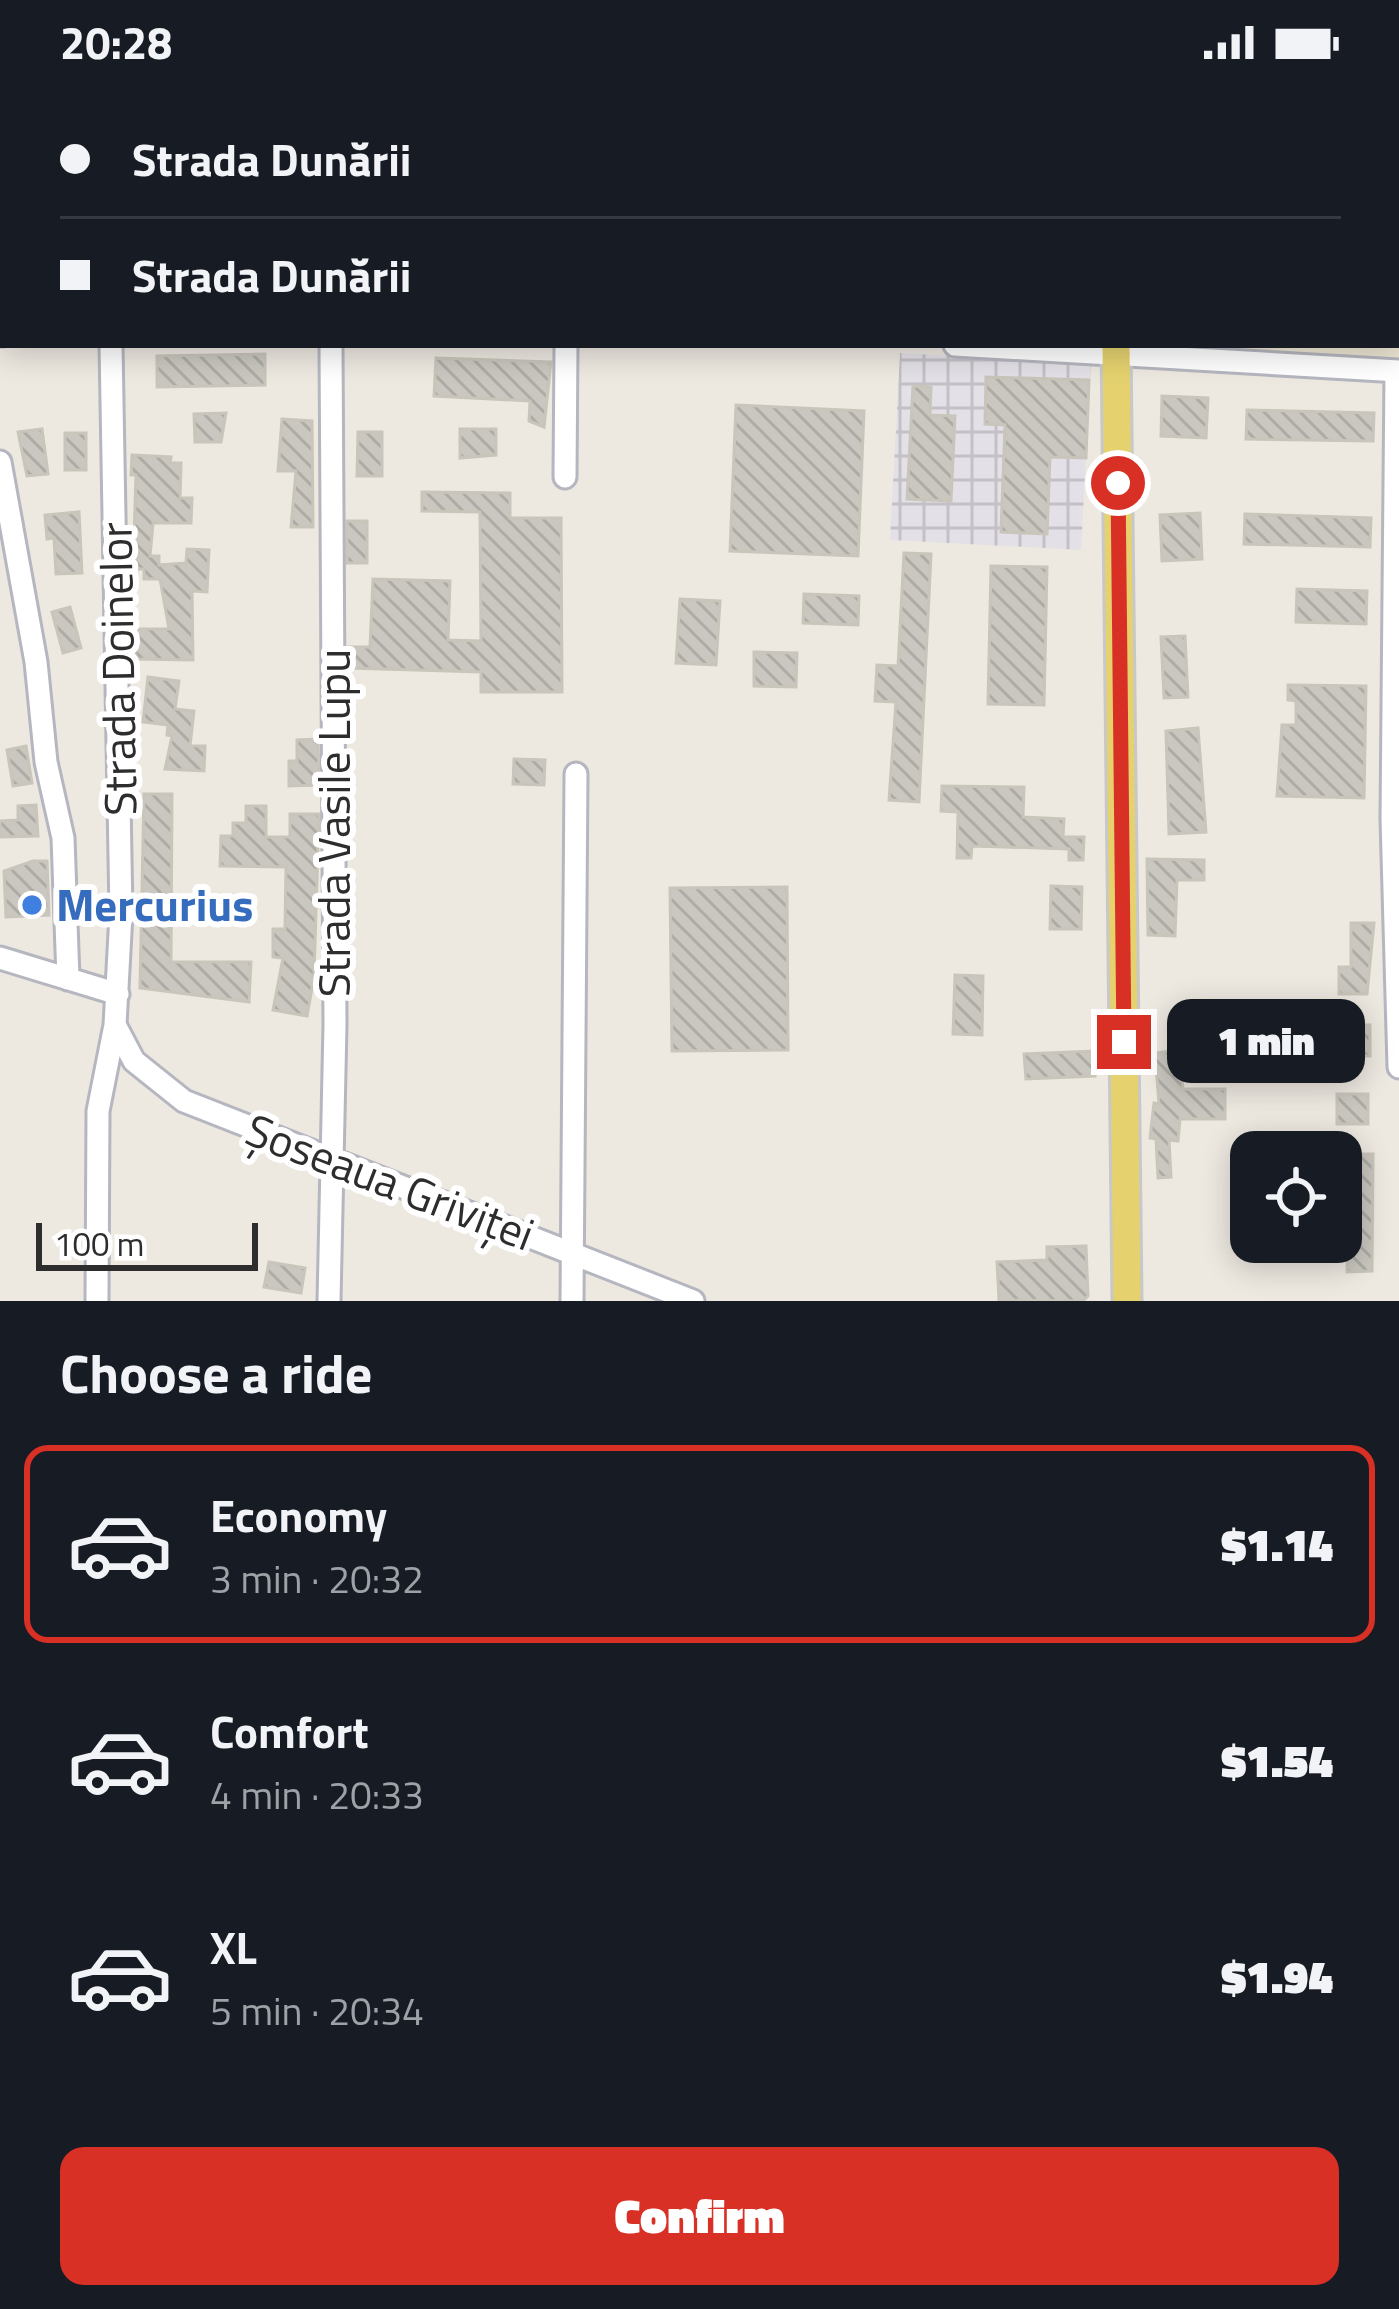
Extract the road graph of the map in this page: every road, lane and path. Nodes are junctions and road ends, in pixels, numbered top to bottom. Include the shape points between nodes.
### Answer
1 (111, 348) edge
2 (331, 348) edge
3 (566, 348) edge
4 (1116, 348) edge
5 (1398, 371) edge
6 (0, 462) edge
7 (565, 478) dead end
8 (1395, 741) edge
9 (575, 774) dead end
10 (0, 958) edge
11 (68, 979) junction
12 (118, 994) junction
13 (115, 1025) junction
14 (1399, 1067) edge
15 (331, 1160) junction
16 (570, 1251) junction
17 (97, 1301) edge
18 (329, 1301) edge
19 (572, 1301) edge
20 (694, 1301) edge
21 (1127, 1301) edge

1 - 12 street, Strada Doinelor
2 - 15 street, Strada Vasile Lupu
3 - 7 street
4 - 5 street
4 - 21 main road
5 - 8 street
6 - 11 street via 63,838
8 - 14 street
9 - 16 street
10 - 11 street
11 - 12 street
12 - 13 street, Strada Doinelor
13 - 15 street, Șoseaua Griviţei via 134,1061 170,1092
13 - 17 street, Strada Doinelor via 98,1111
15 - 16 street, Șoseaua Griviţei
15 - 18 street, Strada Vasile Lupu
16 - 19 street
16 - 20 street, Șoseaua Griviţei

